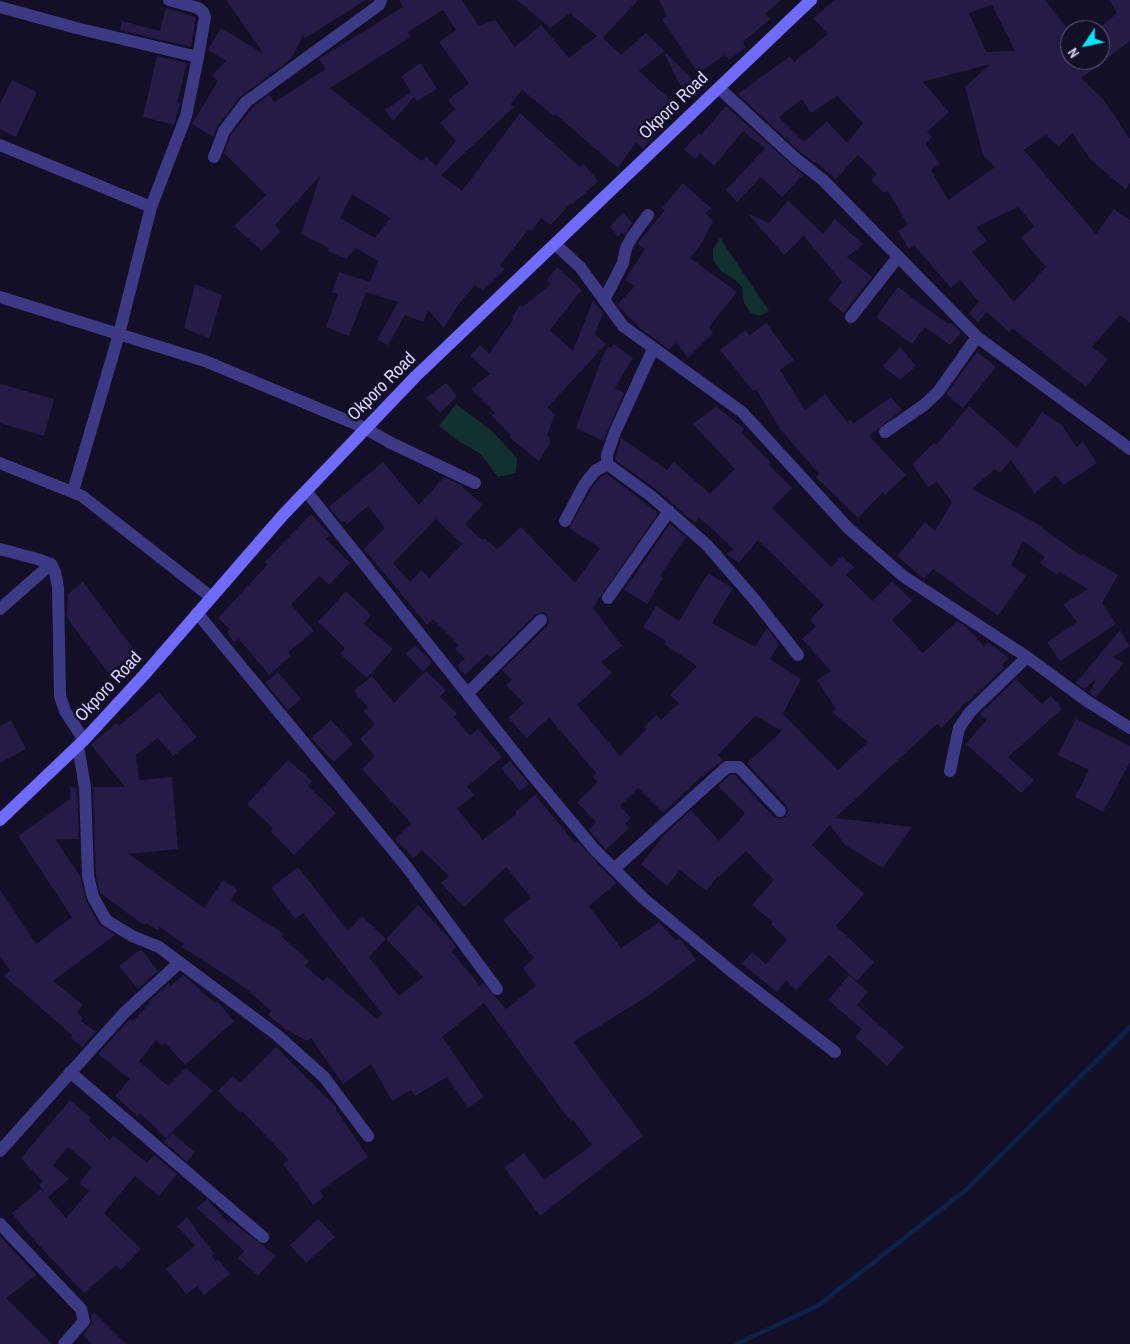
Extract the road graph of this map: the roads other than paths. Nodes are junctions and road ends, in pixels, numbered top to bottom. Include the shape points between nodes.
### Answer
1 (170, 0) edge
2 (381, 0) edge
3 (811, 0) edge
4 (0, 7) edge
5 (198, 57) junction
6 (719, 88) junction
7 (0, 145) edge
8 (214, 157) dead end
9 (151, 207) junction
10 (648, 215) dead end
11 (556, 244) junction
12 (898, 257) junction
13 (0, 297) edge
14 (604, 300) junction
15 (851, 317) dead end
16 (119, 334) junction
17 (977, 336) junction
18 (653, 349) junction
19 (365, 428) junction
20 (885, 432) dead end
21 (1130, 449) edge
22 (0, 463) edge
23 (607, 464) junction
24 (475, 483) dead end
25 (73, 491) junction
26 (306, 491) junction
27 (669, 511) junction
28 (565, 521) dead end
29 (0, 549) edge
30 (51, 564) junction
31 (211, 597) junction
32 (608, 598) dead end
33 (0, 610) edge
34 (197, 613) junction
35 (542, 620) dead end
36 (798, 655) dead end
37 (1027, 657) junction
38 (468, 693) junction
39 (1130, 728) edge
40 (80, 743) junction
41 (950, 771) dead end
42 (780, 811) dead end
43 (0, 820) edge
44 (614, 869) junction
45 (179, 963) junction
46 (497, 989) dead end
47 (835, 1052) dead end
48 (70, 1072) junction
49 (368, 1136) dead end
50 (0, 1151) edge
51 (0, 1224) edge
52 (263, 1237) dead end
53 (64, 1344) edge

1 - 5 street via 203,12 205,17
2 - 8 street via 246,102 224,131
3 - 6 main road, Okporo Road
4 - 5 street
5 - 9 street via 186,116
6 - 11 main road, Okporo Road
6 - 12 street via 823,180
7 - 9 street
9 - 16 street
10 - 14 street via 626,248 623,262
11 - 14 street via 580,267
11 - 19 main road, Okporo Road
12 - 15 street
12 - 17 street
13 - 16 street
14 - 18 street via 623,326
16 - 19 street via 205,362
16 - 25 street
17 - 20 street via 938,392 924,406
17 - 21 street
18 - 23 street via 615,432
18 - 37 street via 742,412 848,528 903,576
19 - 24 street
19 - 26 main road, Okporo Road
22 - 25 street
23 - 27 street
23 - 28 street via 595,470
25 - 31 street via 105,512
26 - 31 main road, Okporo Road
26 - 38 street
27 - 32 street
27 - 36 street via 707,545
29 - 30 street
30 - 33 street
30 - 40 street via 58,587 60,696
31 - 34 main road, Okporo Road
34 - 40 main road, Okporo Road
34 - 46 street via 406,866
35 - 38 street
37 - 39 street via 1086,701
37 - 41 street via 970,712 959,728
38 - 44 street via 539,784
40 - 43 main road, Okporo Road
40 - 45 street via 88,876 93,897 106,920 132,936 160,947
42 - 44 street via 739,766 727,767
44 - 47 street via 643,898 731,971
45 - 48 street via 125,1012
45 - 49 street via 277,1035 324,1077
48 - 50 street
48 - 52 street
51 - 53 street via 81,1309 84,1321

